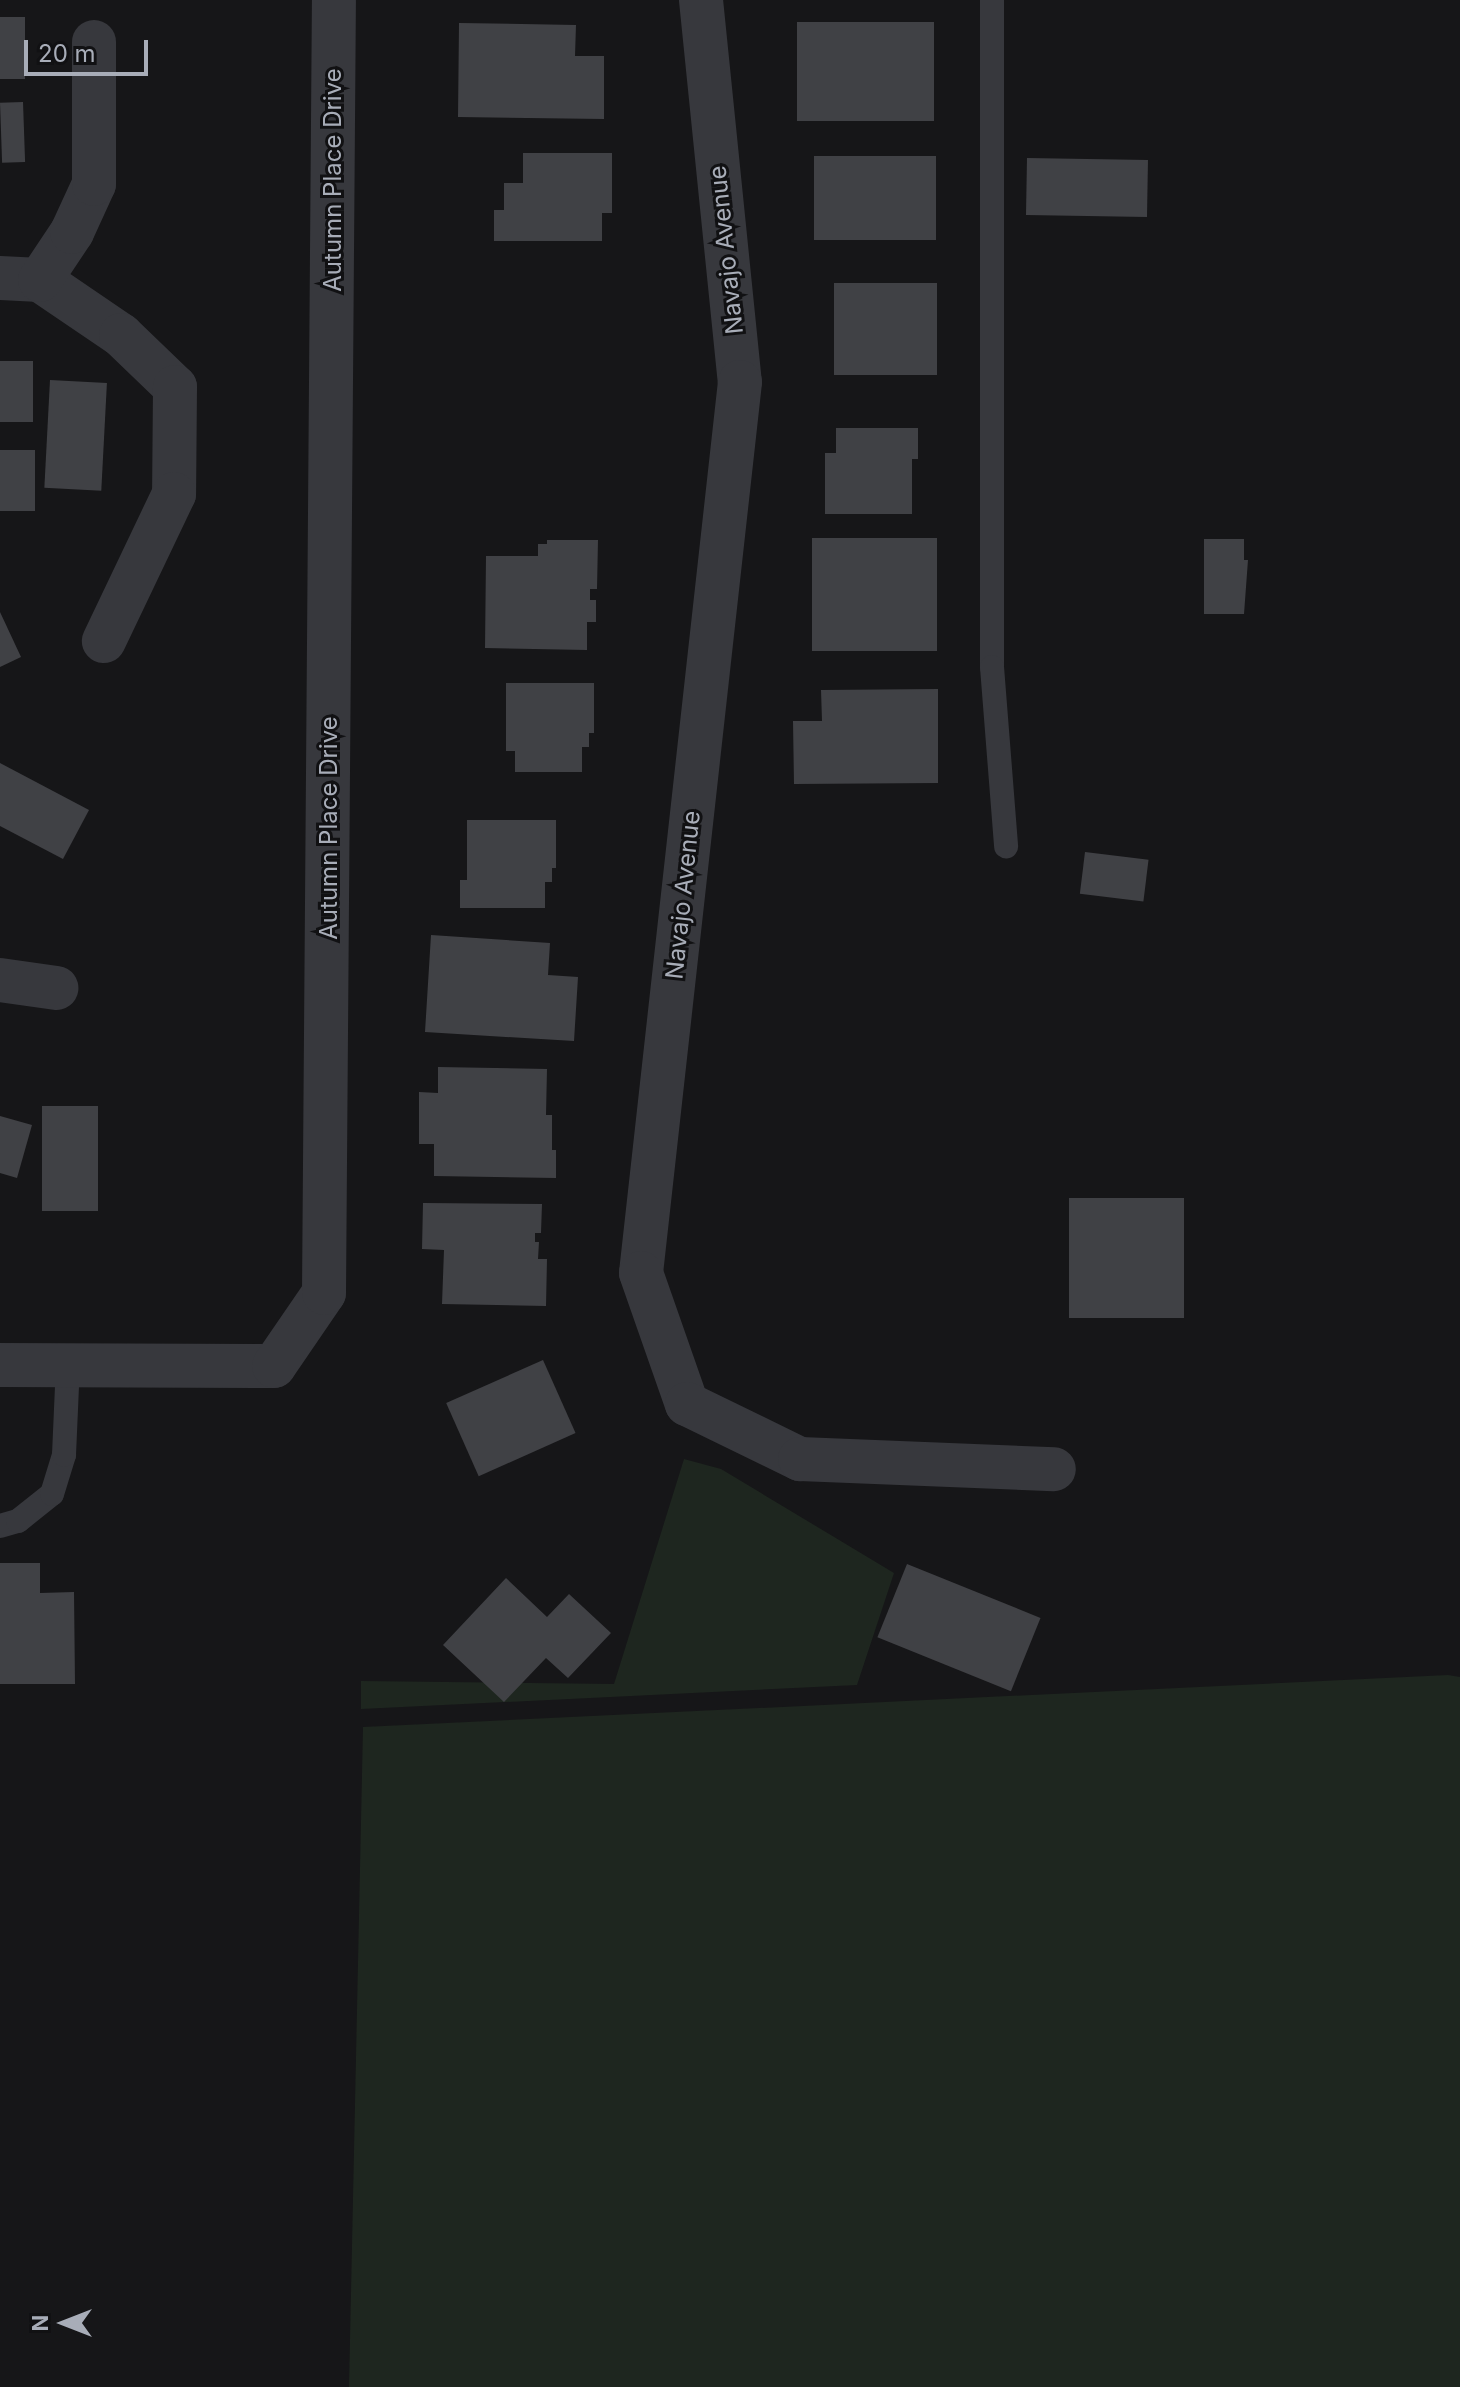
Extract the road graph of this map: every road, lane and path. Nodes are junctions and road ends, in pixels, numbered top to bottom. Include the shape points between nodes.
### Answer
1 (334, 0) edge
2 (701, 0) edge
3 (992, 0) edge
4 (94, 42) dead end
5 (20, 279) edge
6 (104, 641) dead end
7 (1006, 846) dead end
8 (0, 980) edge
9 (56, 988) dead end
10 (0, 1365) edge
11 (68, 1365) junction
12 (1054, 1469) dead end
13 (0, 1526) edge

1 - 11 street, Autumn Place Drive via 324,1293 274,1366
2 - 12 street, Navajo Avenue via 740,382 641,1273 687,1404 800,1459
3 - 7 lane via 992,667
4 - 5 street via 94,184 72,232
5 - 6 street via 121,335 175,387 174,494
8 - 9 street
10 - 11 street, Autumn Place Drive
11 - 13 lane via 64,1455 52,1494 18,1521

